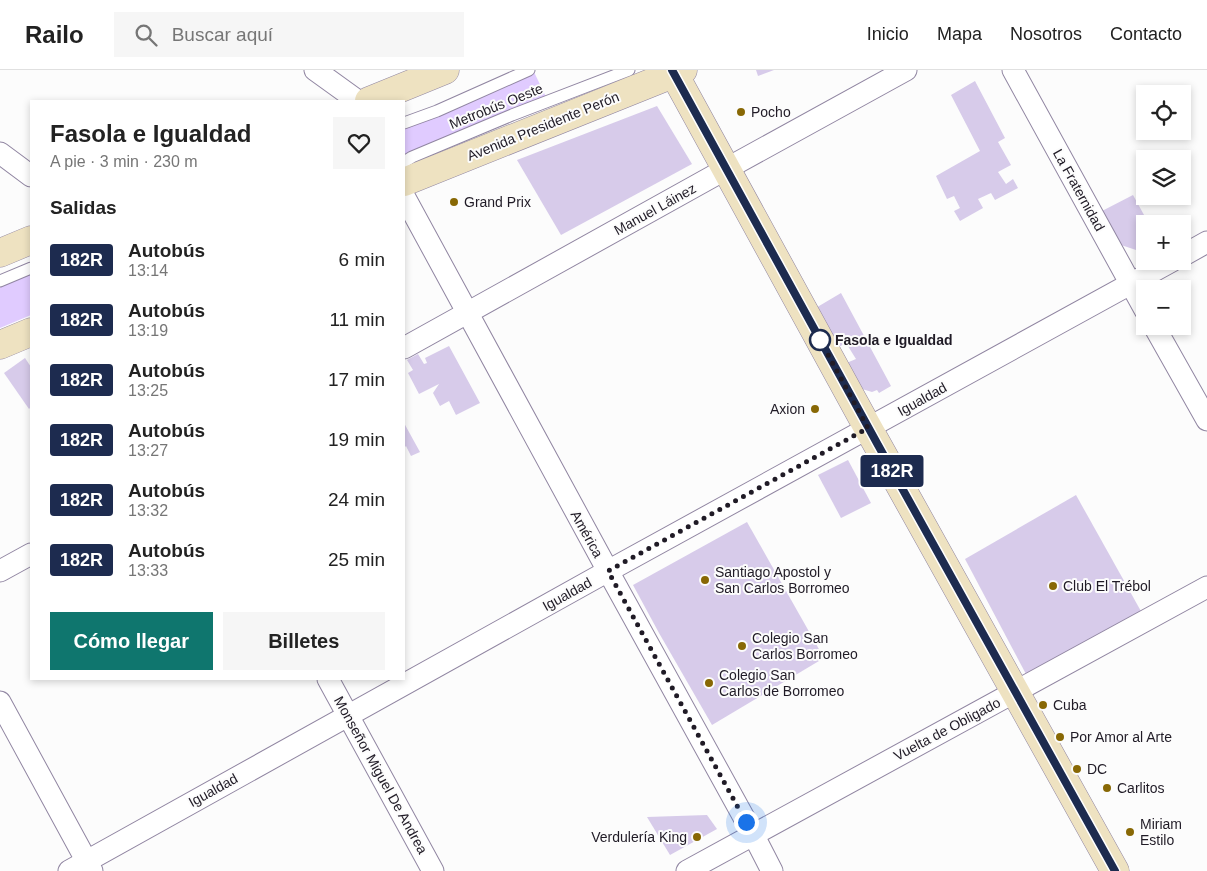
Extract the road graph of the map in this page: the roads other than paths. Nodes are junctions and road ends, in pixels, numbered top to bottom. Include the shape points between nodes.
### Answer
1 (315, 70) edge
2 (445, 70) edge
3 (529, 70) edge
4 (629, 70) edge
5 (906, 70) edge
6 (1012, 70) edge
7 (676, 71) edge
8 (357, 100) edge
9 (371, 100) edge
10 (405, 123) edge
11 (0, 153) edge
12 (405, 161) edge
13 (726, 169) junction
14 (30, 175) edge
15 (405, 182) edge
16 (405, 198) edge
17 (30, 240) edge
18 (1207, 242) edge
19 (1191, 251) edge
20 (0, 253) edge
21 (30, 268) edge
22 (1156, 270) edge
23 (0, 281) edge
24 (1131, 284) junction
25 (1136, 293) edge
26 (467, 313) junction
27 (30, 332) edge
28 (1159, 335) edge
29 (0, 346) edge
30 (405, 347) edge
31 (1207, 420) edge
32 (868, 428) junction
33 (30, 555) edge
34 (0, 571) edge
35 (608, 571) junction
36 (1207, 587) edge
37 (329, 680) edge
38 (1016, 692) junction
39 (0, 702) edge
40 (348, 715) junction
41 (753, 834) junction
42 (82, 868) edge
43 (434, 871) edge
44 (687, 871) edge
45 (772, 871) edge
46 (1116, 871) edge

1 - 8 street
2 - 9 street
3 - 10 lane, Metrobús Oeste
4 - 12 lane, Metrobús Oeste via 512,115
5 - 13 street, Manuel Láinez
6 - 24 street, La Fraternidad
7 - 13 street
7 - 15 street, Avenida Presidente Perón
11 - 14 street
13 - 26 street, Manuel Láinez
13 - 32 street
16 - 26 street, América
17 - 20 street
18 - 19 street
21 - 23 lane
22 - 24 street, Igualdad
24 - 25 street, La Fraternidad
24 - 32 street, Igualdad
26 - 30 street, Manuel Láinez
26 - 35 street, América
27 - 29 street
28 - 31 street
32 - 35 street, Igualdad
32 - 38 street
33 - 34 street
35 - 40 street, Igualdad
35 - 41 street, América
36 - 38 street, Vuelta de Obligado
37 - 40 street, Monseñor Miguel De Andrea
38 - 41 street, Vuelta de Obligado
38 - 46 street
39 - 42 street
40 - 42 street, Igualdad
40 - 43 street, Monseñor Miguel De Andrea
41 - 44 street, Vuelta de Obligado
41 - 45 street, América

